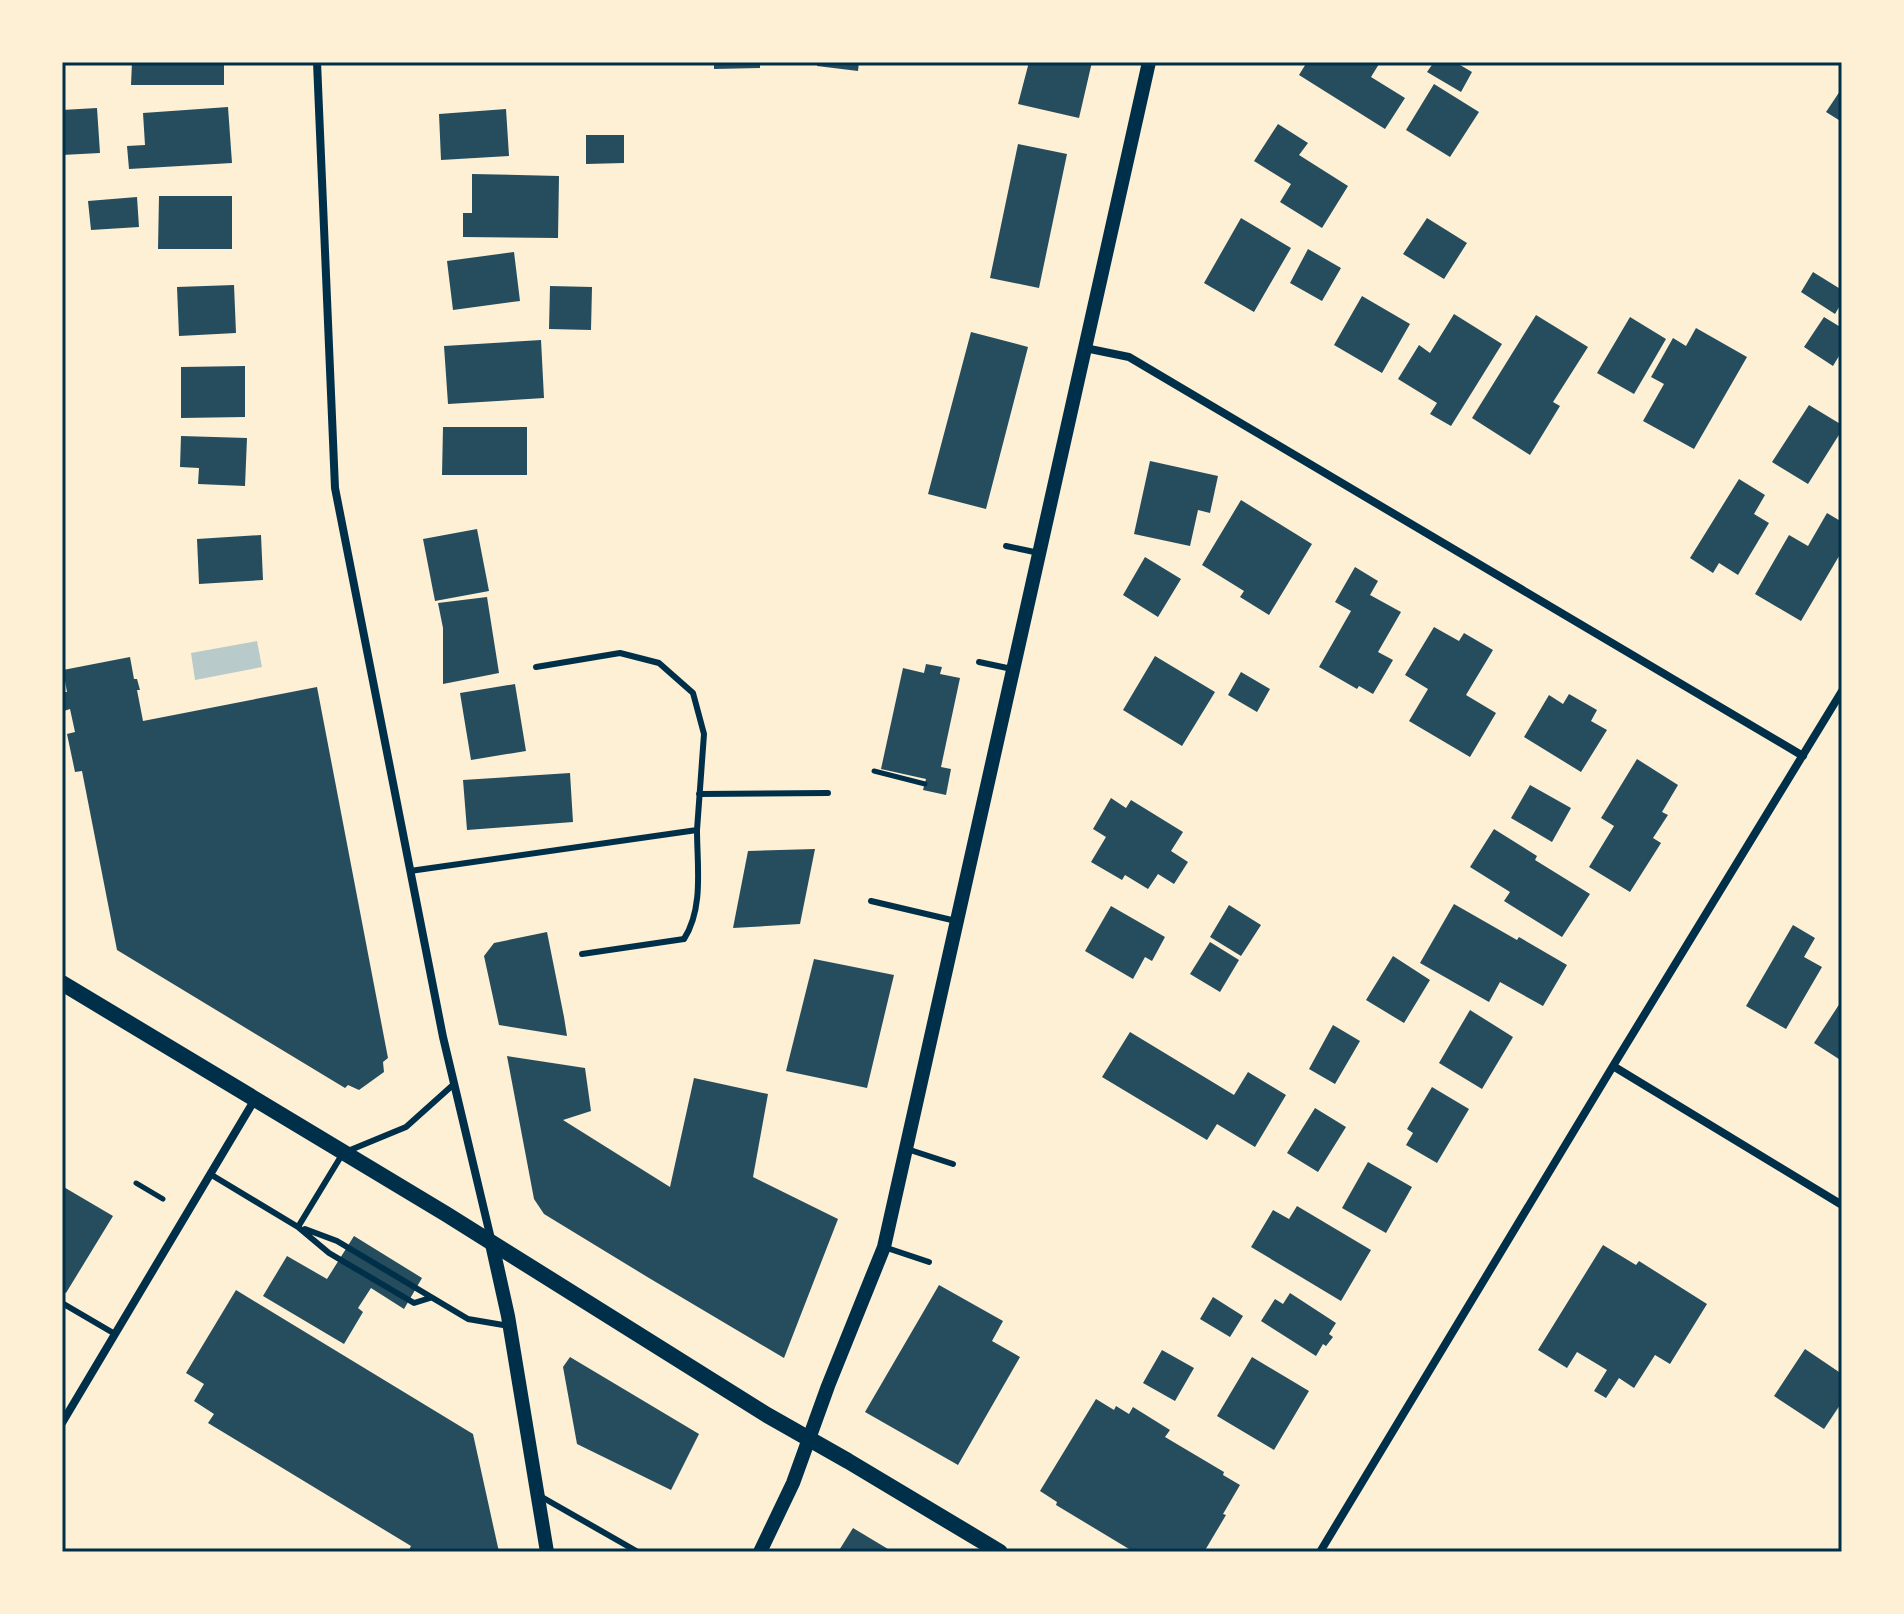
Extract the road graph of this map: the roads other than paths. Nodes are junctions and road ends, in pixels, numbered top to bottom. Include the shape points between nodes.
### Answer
1 (317, 62) edge
2 (1149, 62) edge
3 (1085, 348) junction
4 (1006, 546) dead end
5 (1039, 553) junction
6 (979, 662) dead end
7 (536, 667) dead end
8 (1012, 669) junction
9 (1842, 691) edge
10 (1803, 756) junction
11 (828, 793) dead end
12 (699, 794) junction
13 (697, 830) junction
14 (410, 871) junction
15 (871, 901) dead end
16 (956, 921) junction
17 (582, 954) dead end
18 (62, 983) edge
19 (1613, 1066) junction
20 (454, 1084) junction
21 (255, 1099) junction
22 (905, 1149) junction
23 (343, 1153) junction
24 (953, 1164) dead end
25 (210, 1174) junction
26 (1842, 1205) edge
27 (298, 1227) junction
28 (492, 1244) junction
29 (884, 1247) junction
30 (929, 1262) dead end
31 (430, 1298) junction
32 (62, 1303) edge
33 (509, 1326) junction
34 (115, 1334) junction
35 (62, 1423) edge
36 (809, 1440) junction
37 (536, 1493) junction
38 (547, 1552) edge
39 (638, 1552) edge
40 (760, 1552) edge
41 (1000, 1552) edge
42 (1320, 1552) edge

1 - 14 street via 335,488
2 - 3 street
3 - 5 street
3 - 10 street via 1129,357
4 - 5 lane
5 - 8 street
6 - 8 lane
7 - 12 lane via 620,653 659,663 693,693 704,734
8 - 16 street
9 - 10 street
10 - 19 street
11 - 12 lane
12 - 13 lane
13 - 14 lane
13 - 17 lane via 696,905 684,939
14 - 20 street
15 - 16 lane
16 - 22 street
18 - 21 main road
19 - 26 street
19 - 42 street
20 - 23 lane via 406,1127
20 - 28 street
21 - 23 main road
21 - 25 street
22 - 24 lane
22 - 29 street
23 - 27 lane
23 - 28 main road
25 - 27 lane
25 - 34 street
27 - 31 lane via 337,1241
27 - 31 lane via 329,1253 414,1303
28 - 33 street
28 - 36 main road
29 - 30 lane
29 - 36 street
31 - 33 lane via 468,1319
32 - 34 lane
33 - 37 street
34 - 35 street
36 - 40 street
36 - 41 main road
37 - 38 street
37 - 39 lane

